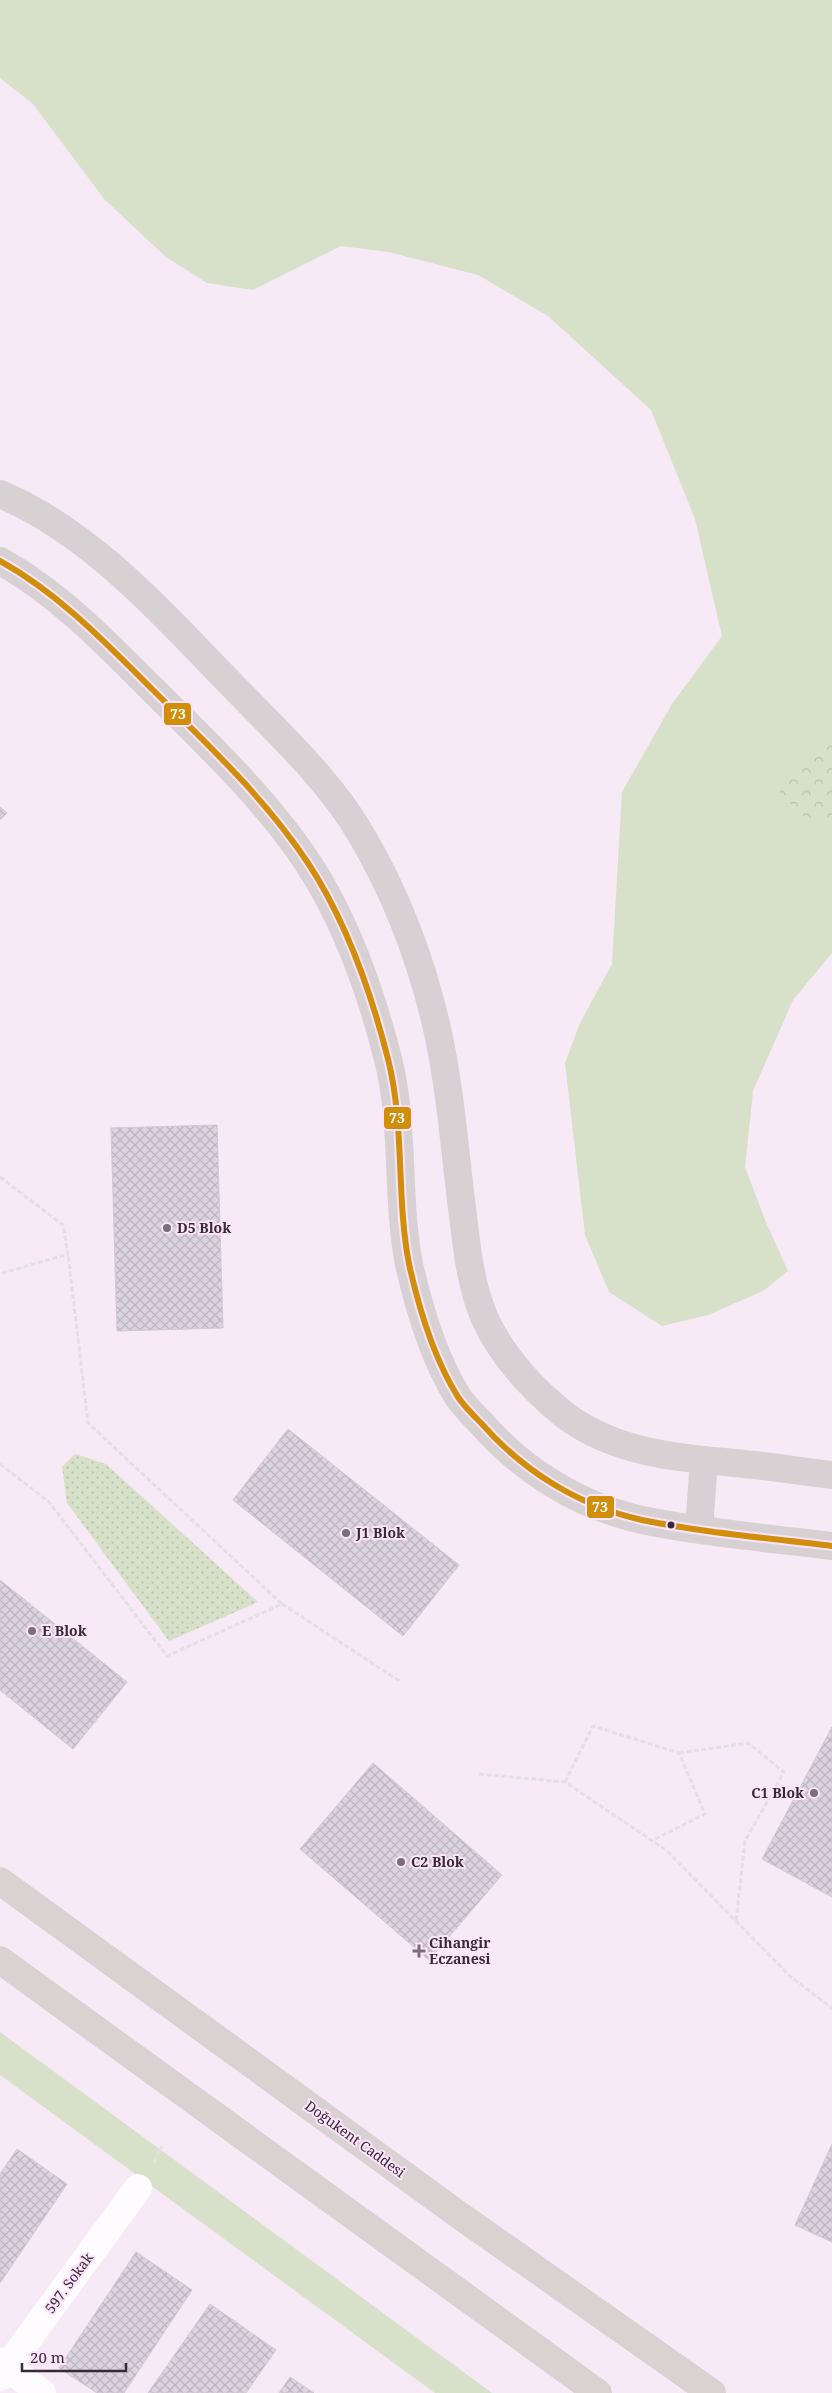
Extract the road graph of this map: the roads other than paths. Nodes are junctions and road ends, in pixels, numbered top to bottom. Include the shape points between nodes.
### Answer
1 (0, 494) edge
2 (0, 561) edge
3 (704, 1460) junction
4 (832, 1475) edge
5 (699, 1529) junction
6 (832, 1546) edge
7 (0, 1881) edge
8 (0, 1960) edge
9 (138, 2188) dead end
10 (2, 2369) edge
11 (42, 2393) edge
12 (598, 2393) edge
13 (712, 2393) edge

1 - 3 main road via 28,507 80,540 158,610 320,779 361,834 396,904 438,1031 448,1086 469,1262 485,1318 516,1369 557,1409 602,1438 650,1453
2 - 5 main road via 72,612 197,734 269,812 308,863 335,912 374,1009 389,1063 409,1261 422,1314 439,1362 459,1399 493,1438 526,1467 577,1499 640,1519
3 - 4 main road
3 - 5 main road
5 - 6 main road
7 - 13 main road, Doğukent Caddesi via 459,2215
8 - 12 main road
9 - 10 street, 597. Sokak
10 - 11 street

